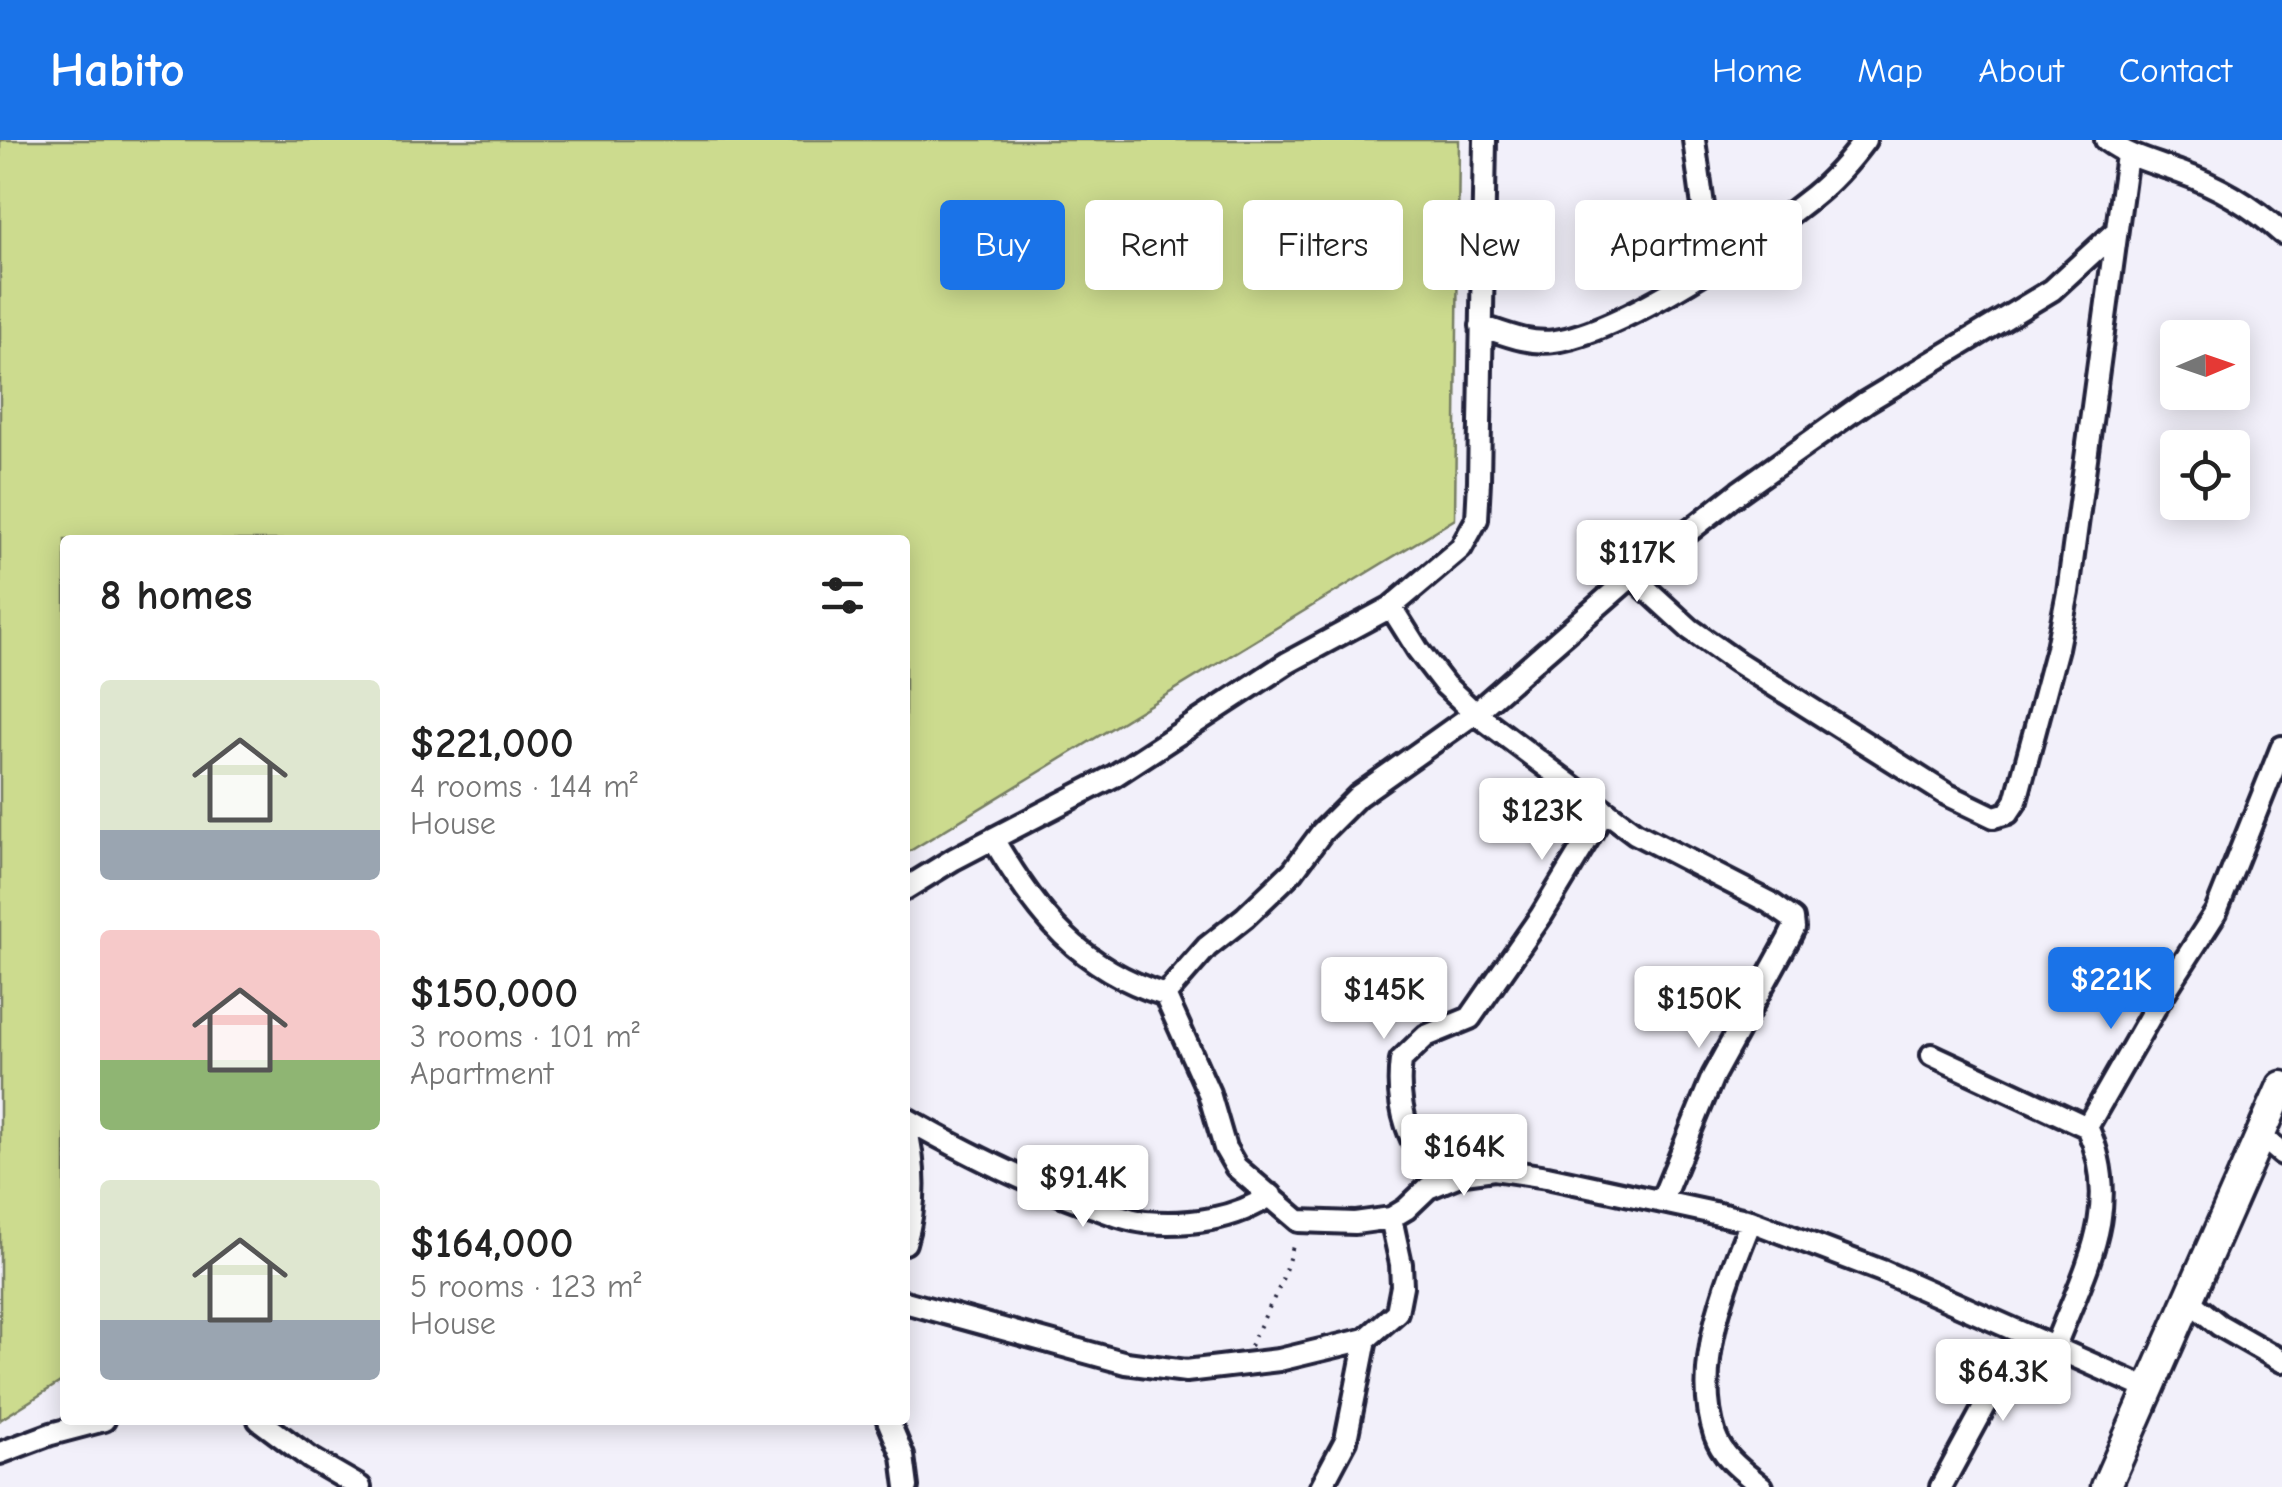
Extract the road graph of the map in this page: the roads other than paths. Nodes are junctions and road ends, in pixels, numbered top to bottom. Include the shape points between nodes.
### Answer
1 (1485, 140) edge
2 (1694, 140) edge
3 (1865, 140) edge
4 (2106, 140) edge
5 (2127, 155) junction
6 (1702, 200) edge
7 (1802, 203) edge
8 (2115, 232) junction
9 (2282, 233) edge
10 (1669, 290) edge
11 (1481, 326) junction
12 (1632, 576) junction
13 (1392, 607) junction
14 (1475, 712) junction
15 (2282, 747) edge
16 (1604, 812) junction
17 (993, 839) junction
18 (910, 885) edge
19 (1165, 994) junction
20 (1932, 1055) dead end
21 (2282, 1086) edge
22 (910, 1123) edge
23 (2087, 1127) junction
24 (910, 1140) edge
25 (2272, 1145) edge
26 (1439, 1182) junction
27 (1271, 1195) junction
28 (1662, 1200) junction
29 (1391, 1218) junction
30 (1751, 1220) junction
31 (910, 1227) edge
32 (2188, 1300) junction
33 (910, 1303) edge
34 (2028, 1336) junction
35 (1366, 1340) junction
36 (2055, 1346) junction
37 (2282, 1361) edge
38 (2148, 1388) junction
39 (85, 1425) edge
40 (265, 1425) edge
41 (890, 1425) edge
42 (0, 1453) edge
43 (2115, 1482) edge
44 (360, 1487) edge
45 (907, 1487) edge
46 (1321, 1487) edge
47 (1762, 1487) edge
48 (1941, 1487) edge

1 - 11 street
2 - 6 street
3 - 7 street
4 - 5 street
5 - 8 street
5 - 9 street via 2200,180
8 - 12 street via 2052,290 1866,402
8 - 12 street via 2068,592 2008,812 1994,817 1946,794 1736,662
10 - 11 street via 1589,332 1554,341
11 - 13 street via 1476,518 1461,548
12 - 14 street
13 - 14 street via 1445,685
13 - 17 street via 1288,663 1114,776
14 - 16 street
14 - 19 street via 1358,796 1293,870
15 - 23 street via 2216,912
16 - 26 street via 1470,1018 1426,1036 1401,1060 1407,1131
16 - 28 street via 1793,919 1774,969 1713,1076
17 - 18 street
17 - 19 street via 1048,921 1086,958
19 - 27 street via 1225,1148 1236,1167
20 - 23 street
21 - 25 street
22 - 27 street via 1065,1197 1145,1222 1248,1211
23 - 36 street via 2101,1164 2102,1220
24 - 31 street
25 - 32 street
26 - 28 street via 1494,1169
26 - 29 street
27 - 29 street via 1299,1221
28 - 30 street
29 - 35 street via 1402,1286 1397,1312
30 - 34 street
30 - 47 street via 1718,1322 1709,1391 1716,1436 1731,1461
32 - 37 street
32 - 38 street
33 - 35 street via 1126,1362 1186,1371
34 - 36 street
34 - 48 street
35 - 46 street via 1346,1440
36 - 38 street
38 - 43 street
39 - 42 street
40 - 44 street
41 - 45 street

